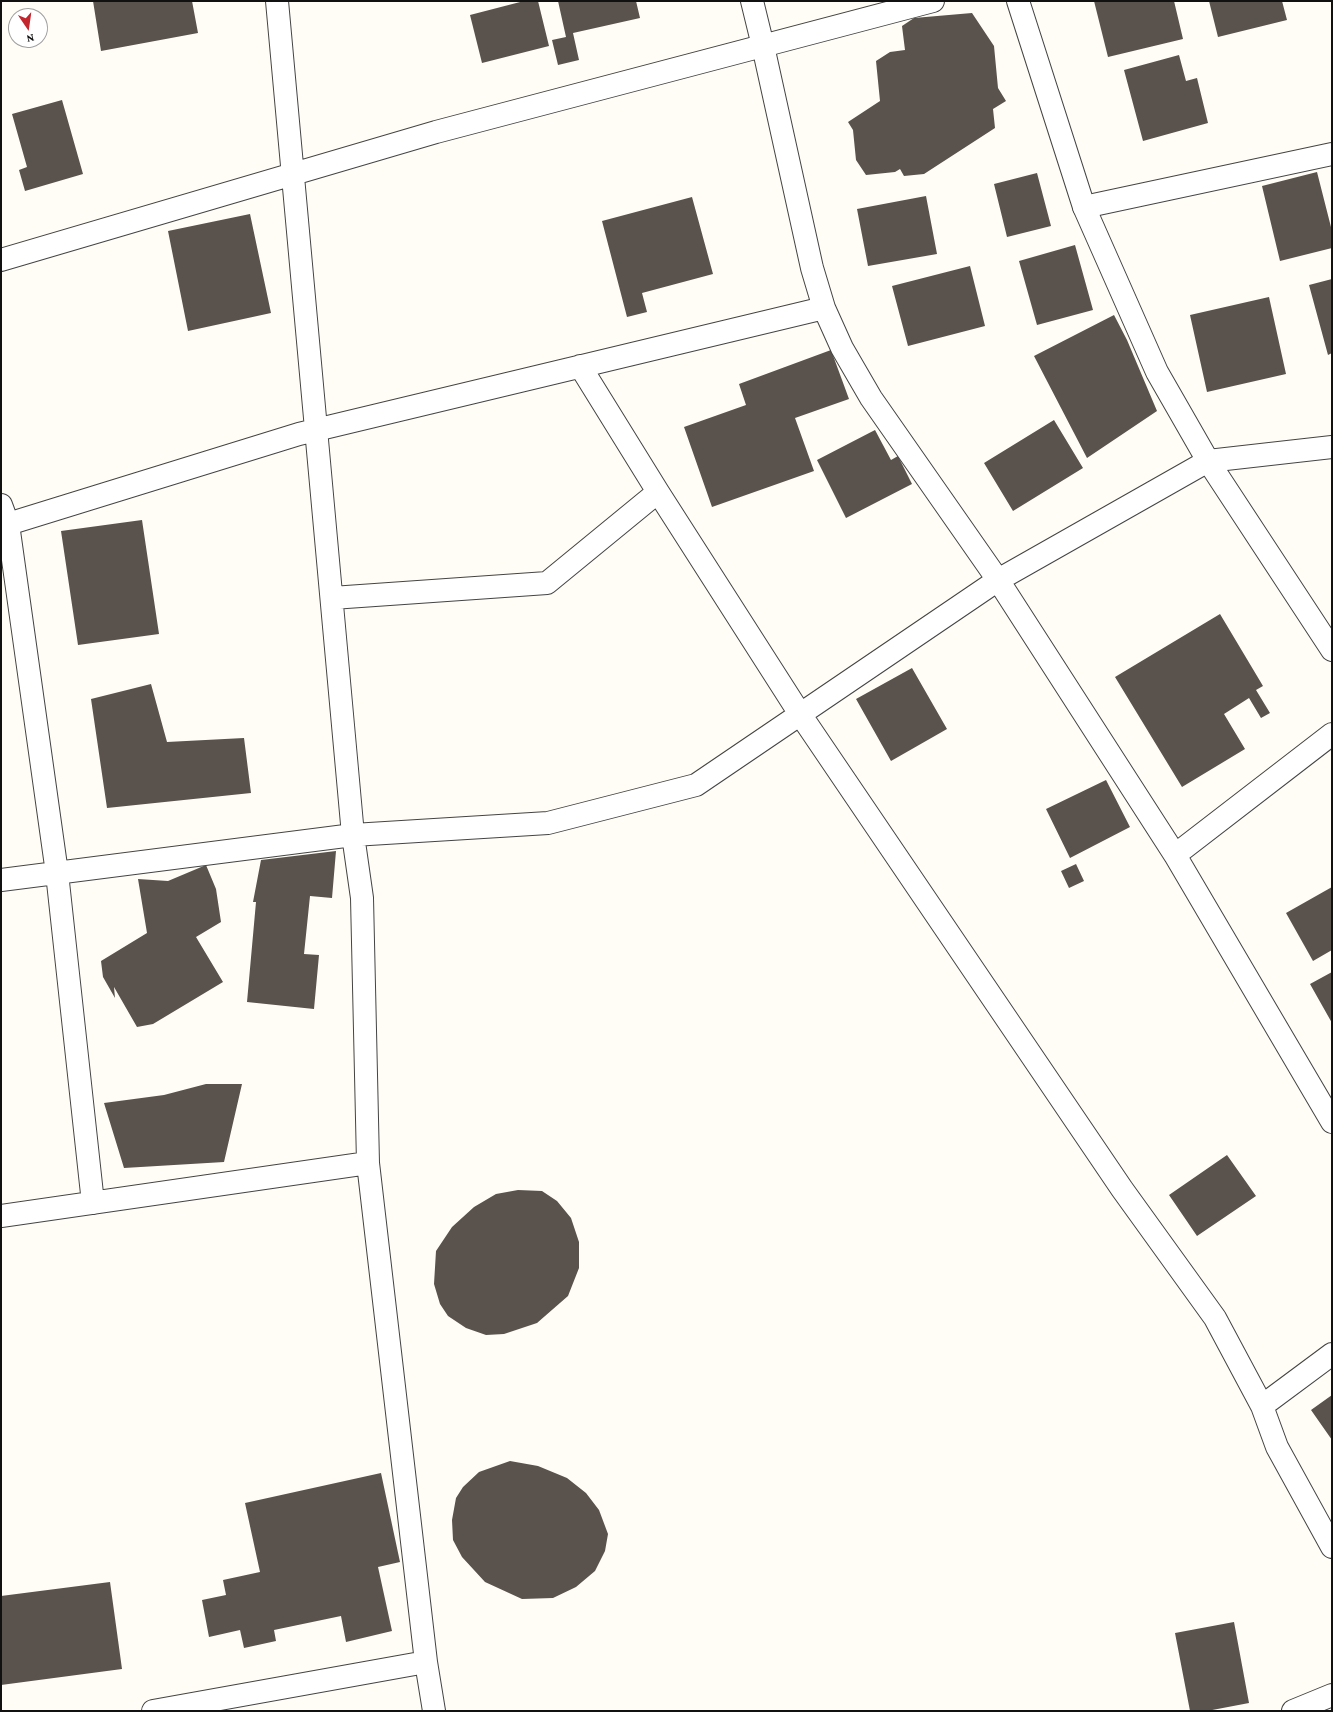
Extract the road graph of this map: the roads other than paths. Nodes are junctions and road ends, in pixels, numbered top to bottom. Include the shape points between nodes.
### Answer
1 (277, 1) edge
2 (752, 1) edge
3 (933, 1) edge
4 (1018, 1) edge
5 (764, 46) junction
6 (1332, 154) edge
7 (293, 175) junction
8 (1084, 207) junction
9 (1, 260) edge
10 (824, 308) junction
11 (580, 366) junction
12 (316, 430) junction
13 (1332, 447) edge
14 (1208, 461) junction
15 (658, 492) junction
16 (4, 515) edge
17 (998, 580) junction
18 (332, 598) junction
19 (1332, 650) edge
20 (800, 714) junction
21 (1332, 734) edge
22 (353, 835) junction
23 (1175, 855) junction
24 (57, 873) junction
25 (1, 880) edge
26 (1332, 1122) edge
27 (368, 1163) junction
28 (93, 1203) junction
29 (1, 1216) edge
30 (1332, 1354) edge
31 (1262, 1406) junction
32 (1332, 1547) edge
33 (426, 1662) junction
34 (1332, 1695) edge
35 (154, 1711) edge
36 (434, 1711) edge
37 (1293, 1711) edge

1 - 7 street
2 - 5 street
3 - 5 street
4 - 8 street
5 - 7 street via 436,132
5 - 10 street via 812,268
6 - 8 street
7 - 9 street
7 - 12 street
8 - 14 street via 1158,372
10 - 11 street
10 - 17 street via 842,348 871,398
11 - 12 street
11 - 15 street
12 - 16 street
12 - 18 street
13 - 14 street
14 - 17 street
14 - 19 street
15 - 18 street via 547,583
15 - 20 street
16 - 24 street
17 - 20 street
17 - 23 street
18 - 22 street
20 - 22 street via 696,784 548,823
20 - 31 street via 1122,1188 1215,1318
21 - 23 street
22 - 24 street
22 - 27 street via 362,898
23 - 26 street
24 - 25 street
24 - 28 street
27 - 28 street
27 - 33 street
28 - 29 street
30 - 31 street
31 - 32 street via 1278,1447
33 - 35 street
33 - 36 street
34 - 37 street

